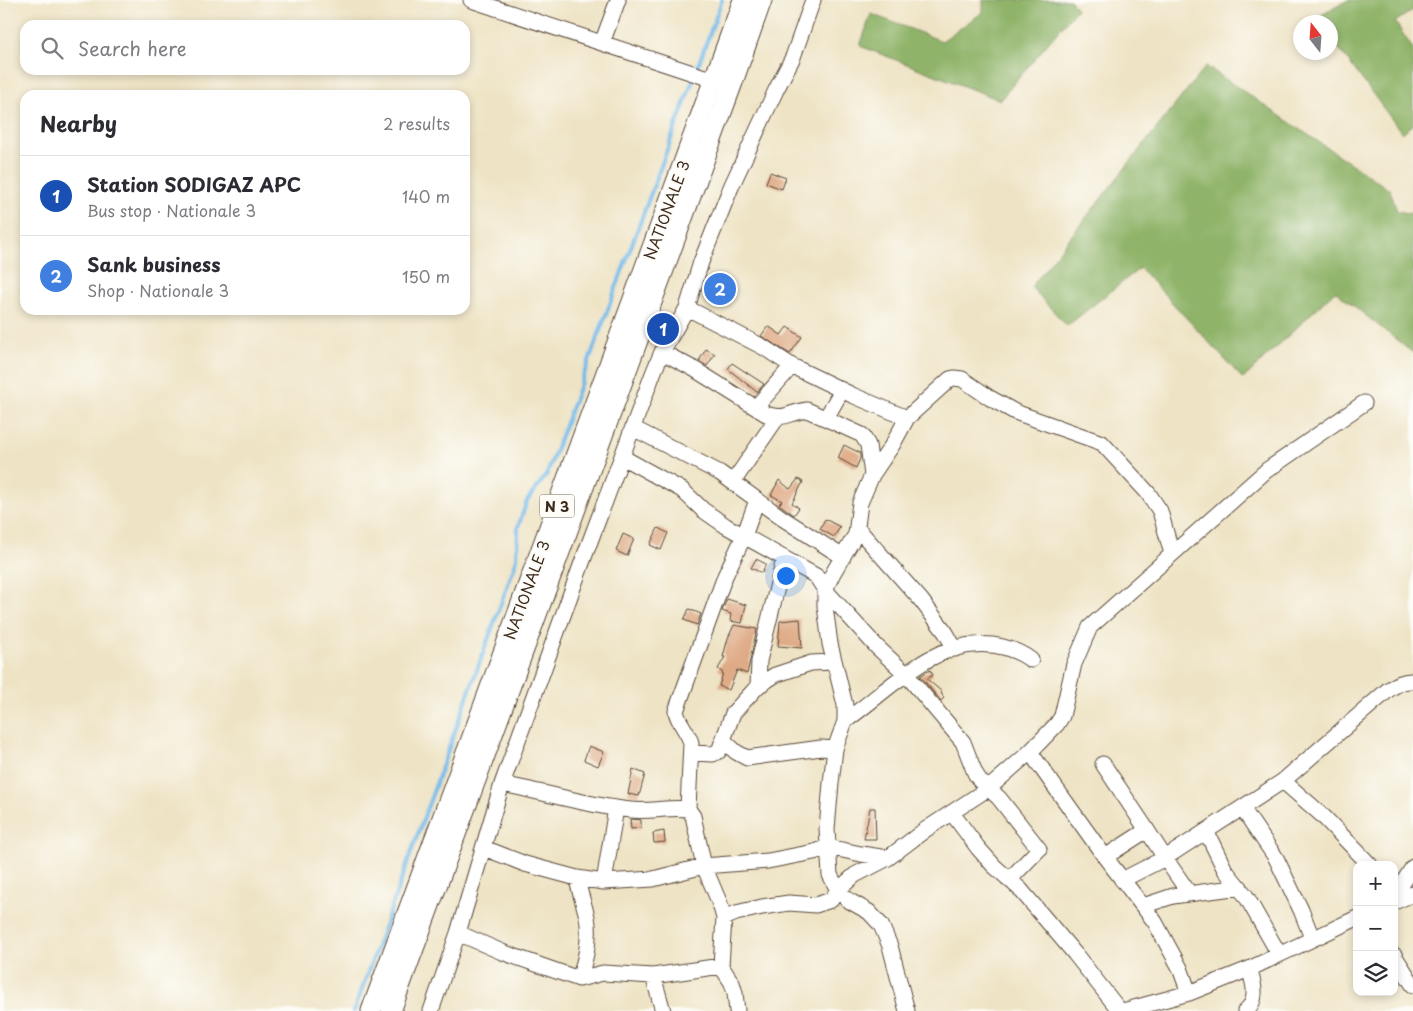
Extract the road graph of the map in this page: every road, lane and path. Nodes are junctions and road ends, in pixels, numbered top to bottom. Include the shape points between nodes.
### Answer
1 (471, 0) edge
2 (618, 0) edge
3 (743, 0) edge
4 (762, 0) edge
5 (813, 0) edge
6 (507, 5) edge
7 (602, 43) junction
8 (714, 79) junction
9 (732, 85) junction
10 (687, 308) junction
11 (662, 352) junction
12 (792, 366) junction
13 (842, 390) junction
14 (1364, 403) dead end
15 (756, 407) junction
16 (777, 418) junction
17 (826, 418) junction
18 (907, 418) junction
19 (633, 428) junction
20 (622, 457) junction
21 (872, 475) junction
22 (733, 482) junction
23 (757, 500) junction
24 (857, 528) junction
25 (744, 536) junction
26 (1172, 554) junction
27 (843, 557) junction
28 (784, 559) junction
29 (825, 590) junction
30 (955, 649) junction
31 (1031, 660) dead end
32 (833, 662) junction
33 (906, 674) junction
34 (1413, 681) edge
35 (758, 686) junction
36 (845, 721) junction
37 (723, 740) junction
38 (835, 749) junction
39 (1030, 752) junction
40 (692, 753) junction
41 (1103, 764) dead end
42 (1013, 768) junction
43 (1042, 770) junction
44 (1283, 781) junction
45 (502, 784) junction
46 (989, 788) junction
47 (616, 808) junction
48 (688, 808) junction
49 (1242, 808) junction
50 (952, 812) junction
51 (1147, 830) junction
52 (1206, 831) junction
53 (828, 847) junction
54 (484, 848) junction
55 (1105, 857) junction
56 (888, 858) junction
57 (1165, 858) junction
58 (1366, 861) edge
59 (704, 866) junction
60 (1413, 867) edge
61 (1226, 870) junction
62 (578, 878) junction
63 (1009, 880) junction
64 (1122, 880) junction
65 (604, 882) junction
66 (1240, 887) junction
67 (838, 890) junction
68 (1217, 890) junction
69 (1189, 893) junction
70 (1400, 895) edge
71 (1143, 906) junction
72 (724, 918) junction
73 (1353, 920) edge
74 (458, 934) junction
75 (1312, 938) junction
76 (1279, 954) junction
77 (1398, 961) edge
78 (721, 966) junction
79 (1249, 969) junction
80 (653, 976) junction
81 (579, 979) junction
82 (1413, 985) edge
83 (1189, 993) junction
84 (371, 1011) edge
85 (391, 1011) edge
86 (431, 1011) edge
87 (663, 1011) edge
88 (736, 1011) edge
89 (907, 1011) edge
90 (1122, 1011) edge
91 (1244, 1011) edge

1 - 6 street
2 - 7 street
3 - 8 main road, NATIONALE 3 / N 3
4 - 9 main road, NATIONALE 3 / N 3
5 - 10 street via 793,57 731,188 701,262
6 - 7 street
7 - 8 street
8 - 9 street
8 - 84 main road, NATIONALE 3 / N 3
9 - 85 main road, NATIONALE 3 / N 3
10 - 11 street
10 - 12 street via 763,347
11 - 15 street
11 - 19 street
12 - 13 street
12 - 15 street
13 - 17 street
13 - 18 street
14 - 26 street via 1267,470
15 - 16 street
16 - 17 street via 807,410
16 - 22 street
17 - 21 street via 862,435 867,441
18 - 21 street
18 - 26 street via 954,378 1015,412 1102,443 1148,493 1160,511
19 - 20 street
19 - 22 street
20 - 25 street via 682,490 703,510
20 - 45 street
21 - 24 street via 860,503
22 - 23 street
23 - 25 street
23 - 27 street
24 - 27 street
24 - 30 street via 921,600
25 - 28 street
25 - 40 street via 725,576 676,711 690,737
26 - 39 street via 1090,627 1074,664 1062,716
27 - 29 street
28 - 29 street via 816,576
28 - 35 street via 759,661
29 - 32 street
29 - 33 street
30 - 31 street via 987,644 1014,650
30 - 33 street via 930,658
32 - 35 street via 811,663 775,675
32 - 36 street via 845,705
33 - 36 street
33 - 46 street via 964,742 975,773
34 - 44 street via 1407,680 1388,690
35 - 37 street via 733,713
36 - 38 street
37 - 38 street via 747,758
37 - 40 street via 716,753
38 - 53 street
39 - 42 street
39 - 43 street
40 - 48 street
41 - 51 street
42 - 43 street
42 - 46 street
43 - 55 street
44 - 49 street
44 - 58 street via 1322,815
45 - 47 street
45 - 54 street
46 - 50 street
46 - 63 street via 1039,849
47 - 48 street via 633,811
47 - 65 street
48 - 59 street via 693,816
49 - 52 street
49 - 75 street via 1276,858
50 - 56 street
50 - 63 street via 978,848
51 - 55 street
51 - 57 street
52 - 57 street
52 - 61 street
53 - 56 street
53 - 59 street via 768,861
53 - 67 street via 830,875
54 - 62 street via 525,864
54 - 74 street
55 - 64 street
56 - 67 street via 855,875
57 - 64 street
57 - 69 street
59 - 65 street via 653,879
59 - 72 street
60 - 70 street
61 - 66 street
61 - 68 street
62 - 65 street
62 - 81 street via 588,934 586,961
63 - 90 street
64 - 71 street
66 - 68 street
66 - 76 street
67 - 72 street via 831,900 823,904 789,903 736,912
67 - 89 street via 869,912 881,925 890,946
68 - 69 street
69 - 71 street
71 - 83 street via 1180,968
72 - 78 street
73 - 75 street
74 - 81 street
74 - 86 street
75 - 76 street
76 - 79 street
77 - 82 street
78 - 80 street
78 - 88 street via 732,983
79 - 83 street
79 - 91 street via 1254,982 1254,1000
80 - 81 street via 603,973
80 - 87 street
83 - 90 street

